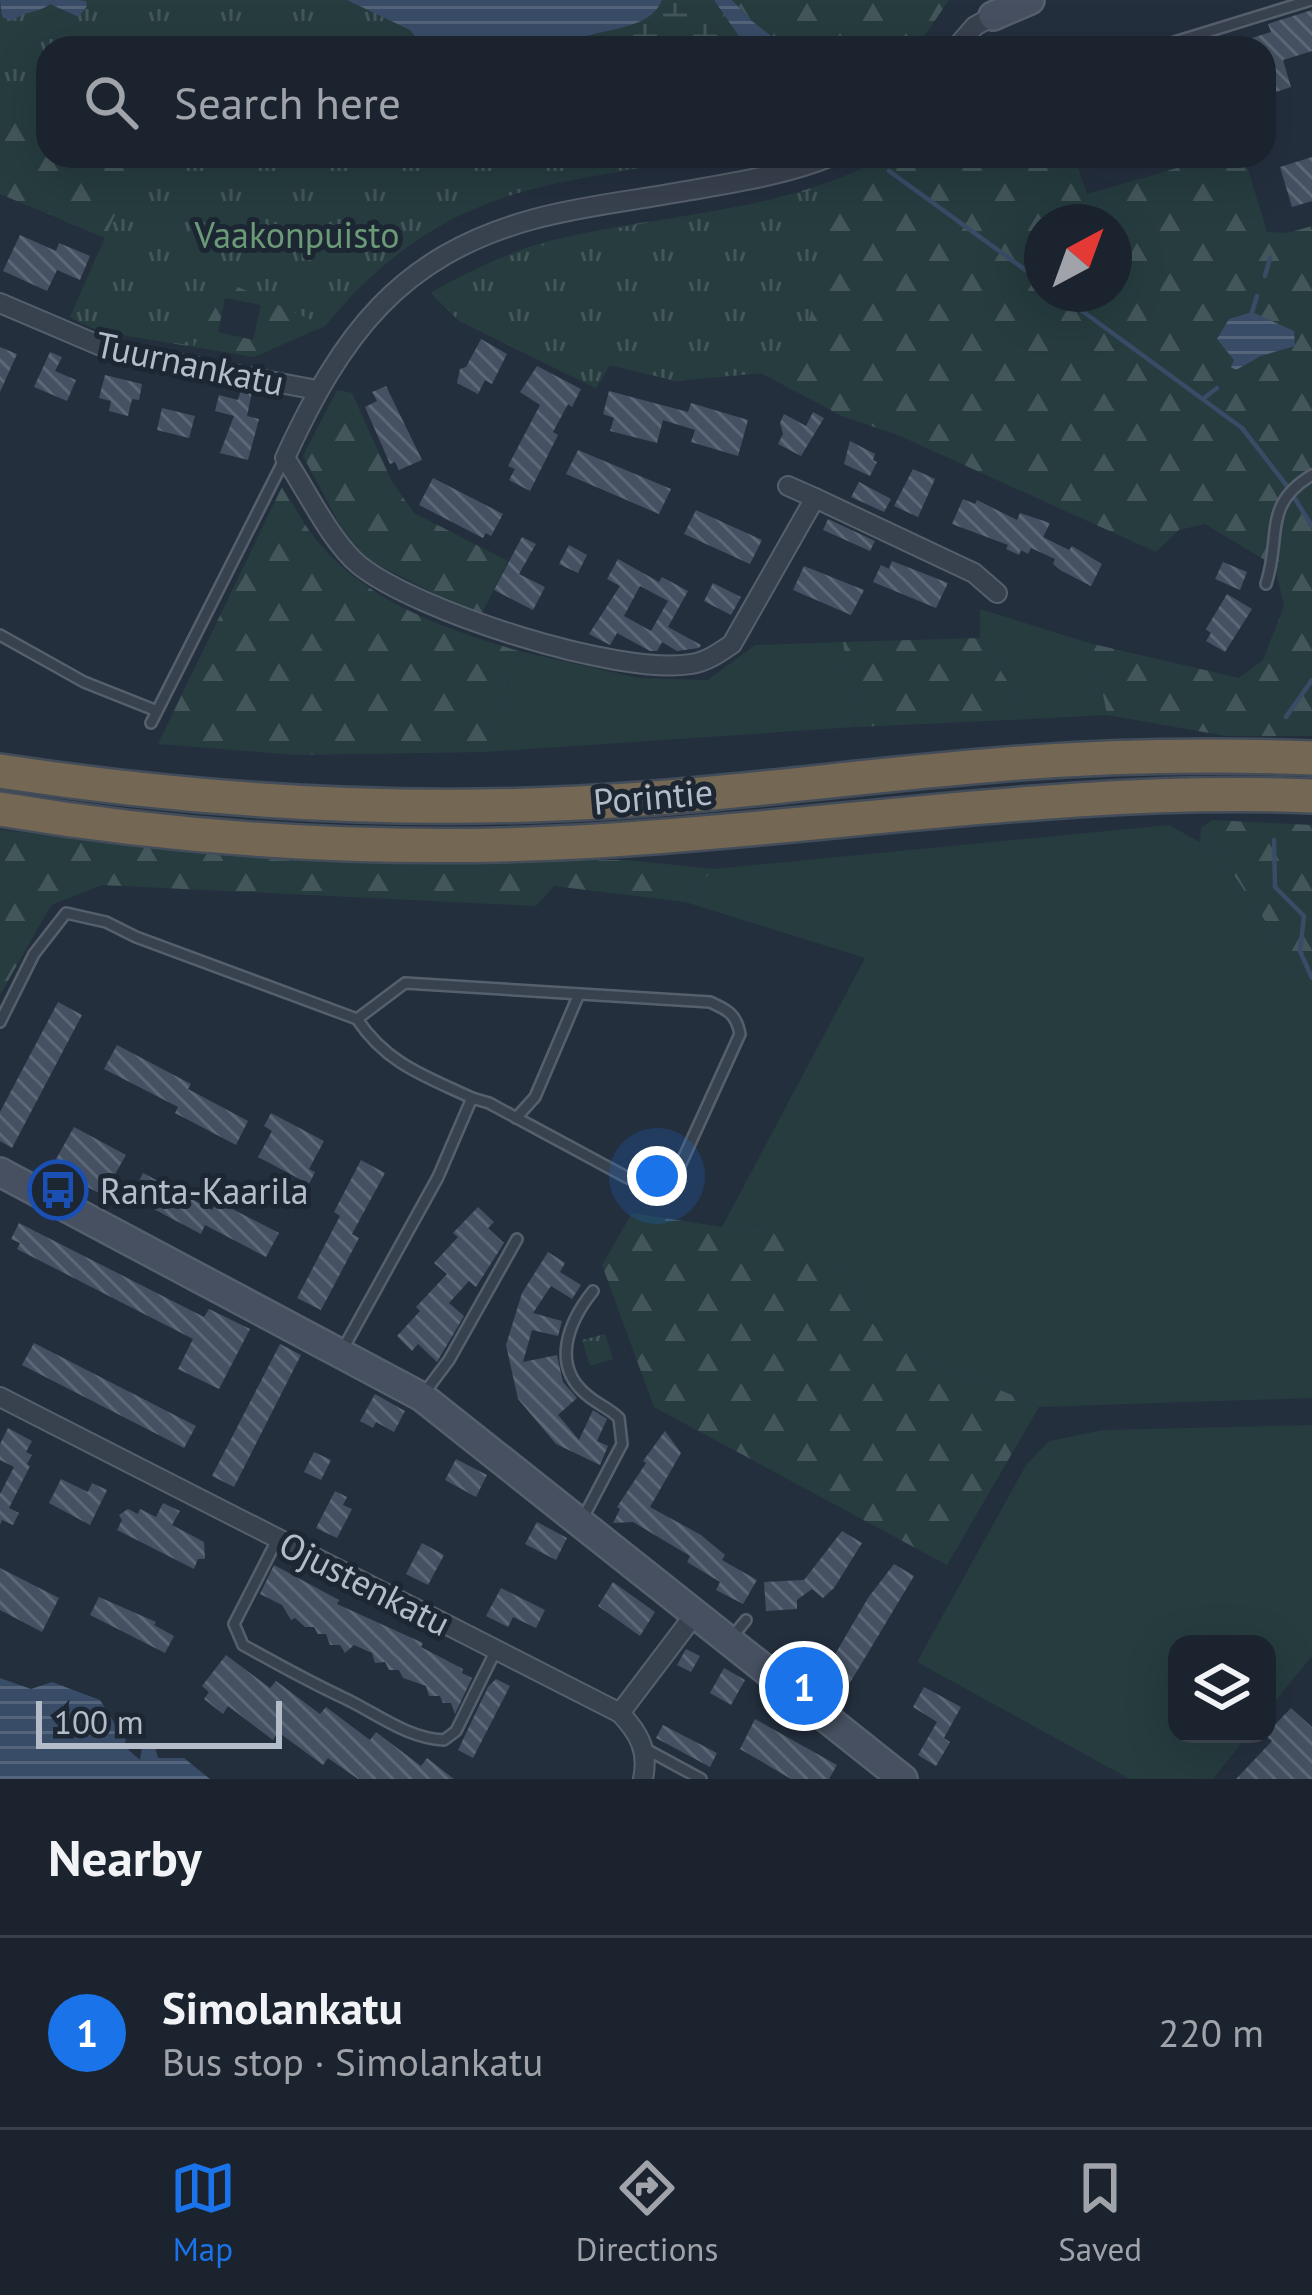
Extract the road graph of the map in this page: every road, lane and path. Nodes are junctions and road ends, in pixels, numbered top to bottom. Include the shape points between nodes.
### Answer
1 (1030, 0) edge
2 (1311, 0) edge
3 (993, 16) joint
4 (966, 36) edge
5 (1194, 36) edge
6 (794, 168) edge
7 (0, 303) edge
8 (316, 390) junction
9 (285, 458) junction
10 (1312, 475) edge
11 (788, 486) dead end
12 (815, 498) junction
13 (1266, 584) dead end
14 (205, 585) dead end
15 (218, 592) junction
16 (997, 593) dead end
17 (0, 635) edge
18 (157, 711) junction
19 (151, 724) dead end
20 (1312, 758) edge
21 (0, 771) edge
22 (1312, 796) edge
23 (0, 809) edge
24 (579, 994) junction
25 (357, 1019) junction
26 (0, 1022) edge
27 (472, 1098) junction
28 (516, 1118) junction
29 (0, 1172) edge
30 (517, 1238) dead end
31 (592, 1291) dead end
32 (341, 1352) junction
33 (422, 1396) junction
34 (0, 1397) edge
35 (580, 1522) junction
36 (278, 1538) junction
37 (695, 1615) junction
38 (496, 1650) junction
39 (620, 1713) junction
40 (642, 1747) junction
41 (643, 1779) edge
42 (700, 1779) edge
43 (903, 1779) edge

1 - 3 street
2 - 5 lane
3 - 4 street
6 - 8 street via 538,218 486,236 403,284 370,314
7 - 8 street, Tuurnankatu via 115,352
8 - 9 street
9 - 12 street via 342,546 375,575 472,620 646,664 689,664 731,644
9 - 15 lane
10 - 13 lane via 1276,514
11 - 12 street
12 - 16 street via 974,573
14 - 15 lane
15 - 18 lane
17 - 18 lane
18 - 19 lane
20 - 21 highway, Porintie via 1020,763 471,807 231,798
22 - 23 highway, Porintie via 1129,794 467,846 237,839
24 - 25 lane via 405,983
24 - 28 lane via 535,1097
24 - 28 lane via 710,1002 737,1021 740,1034 678,1170 648,1186
25 - 26 lane via 65,913
25 - 27 lane via 400,1064
27 - 28 lane
27 - 32 lane
29 - 32 street
30 - 33 lane
31 - 35 lane via 571,1318 567,1360 587,1396 619,1418 622,1444
32 - 33 street
33 - 35 street
34 - 36 street, Ojustenkatu
35 - 37 street
36 - 38 street, Ojustenkatu
36 - 38 lane via 234,1624 237,1636 320,1689 398,1729 444,1740
37 - 39 street
37 - 43 street via 737,1630
38 - 39 street, Ojustenkatu
39 - 40 street
40 - 41 street
40 - 42 lane

